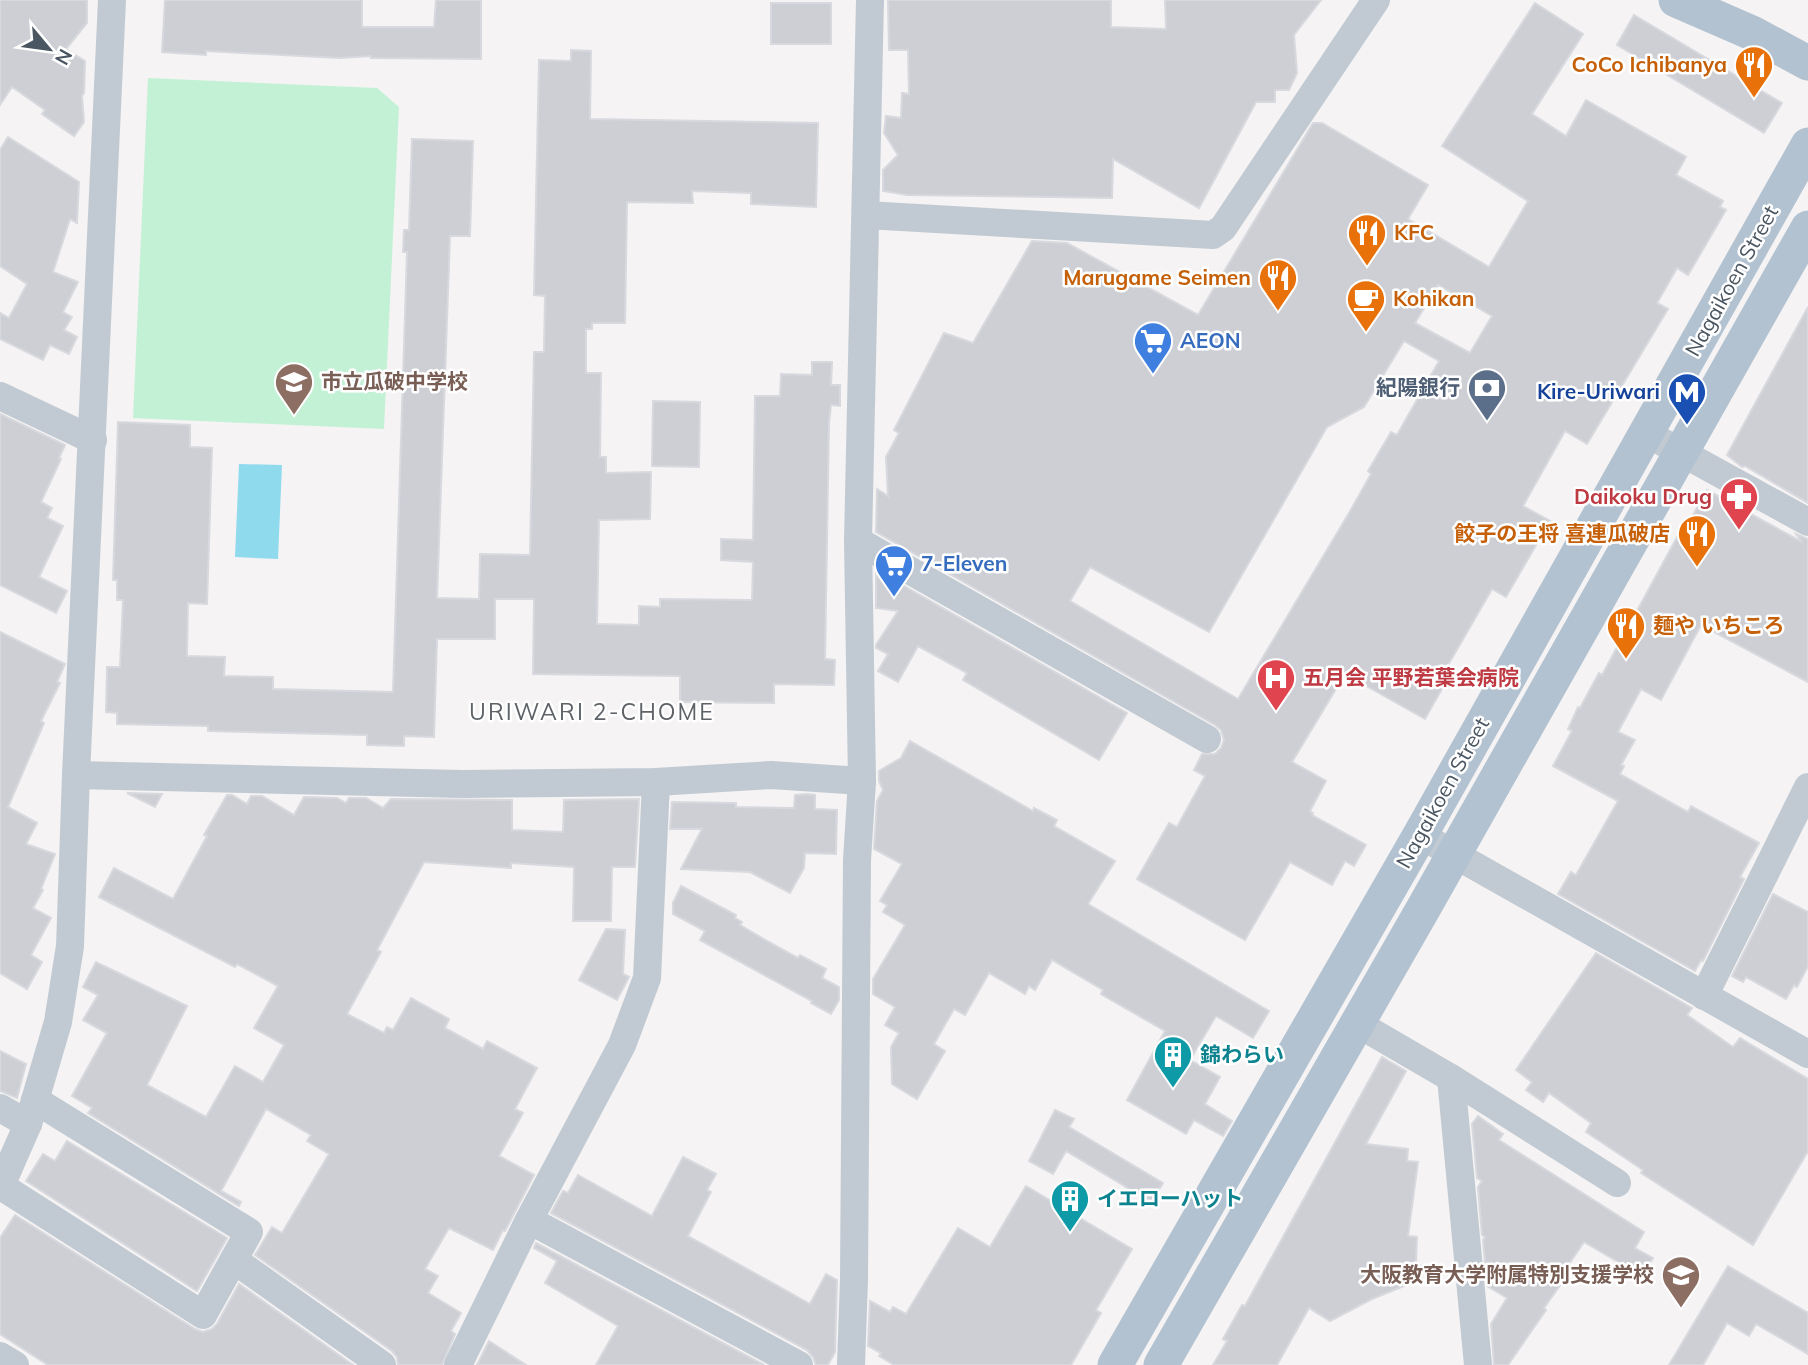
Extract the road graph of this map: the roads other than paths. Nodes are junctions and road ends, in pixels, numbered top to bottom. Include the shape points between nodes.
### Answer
1 (112, 0) edge
2 (870, 0) edge
3 (1376, 0) edge
4 (1676, 0) edge
5 (1711, 9) edge
6 (1808, 63) edge
7 (1808, 145) edge
8 (866, 215) junction
9 (1808, 228) edge
10 (0, 396) edge
11 (1646, 433) junction
12 (93, 440) junction
13 (1682, 452) junction
14 (1808, 522) edge
15 (858, 541) junction
16 (1207, 738) dead end
17 (76, 775) junction
18 (862, 781) junction
19 (656, 782) junction
20 (1808, 787) edge
21 (1420, 835) junction
22 (1454, 855) junction
23 (1704, 996) junction
24 (1358, 1024) junction
25 (1808, 1054) edge
26 (1451, 1078) junction
27 (0, 1108) edge
28 (31, 1112) junction
29 (1617, 1183) dead end
30 (1, 1187) edge
31 (529, 1220) junction
32 (234, 1260) junction
33 (0, 1356) edge
34 (15, 1365) edge
35 (382, 1365) edge
36 (458, 1365) edge
37 (799, 1365) edge
38 (851, 1365) edge
39 (1115, 1365) edge
40 (1161, 1365) edge
41 (1478, 1365) edge

1 - 12 street
2 - 8 street
3 - 8 street via 1223,228 1213,235
4 - 5 main road
5 - 6 main road
7 - 11 main road, Nagaikoen Street
8 - 15 street
9 - 13 main road, Nagaikoen Street
10 - 12 street
11 - 13 street
11 - 21 main road, Nagaikoen Street
12 - 17 street
13 - 14 street
13 - 22 main road, Nagaikoen Street
15 - 16 street
15 - 18 street
17 - 19 street
17 - 28 street via 70,946 58,1023
18 - 19 street via 771,775
18 - 38 street via 857,860
19 - 31 street via 647,978 622,1045
20 - 23 street
21 - 22 street
21 - 39 main road, Nagaikoen Street
22 - 23 street
22 - 24 main road, Nagaikoen Street
23 - 25 street
24 - 26 street
24 - 40 main road, Nagaikoen Street
26 - 29 street
26 - 41 street
27 - 28 street
28 - 30 street
28 - 32 street via 249,1233
30 - 32 street via 203,1315
31 - 36 street
31 - 37 street
32 - 35 street
33 - 34 street

